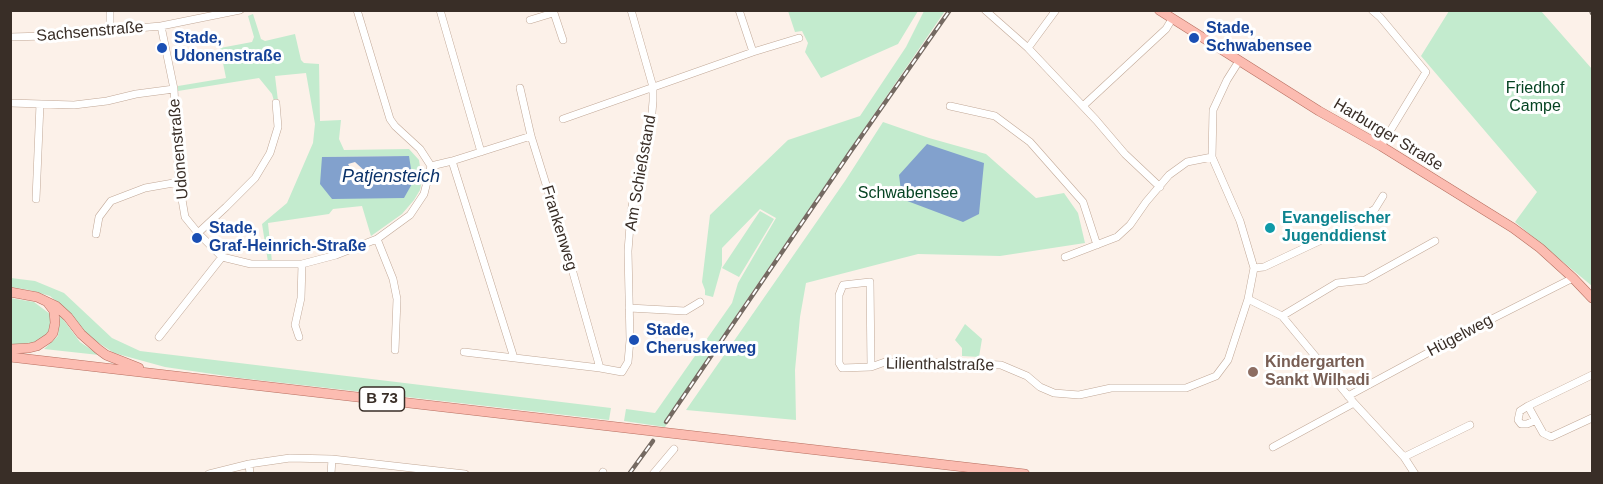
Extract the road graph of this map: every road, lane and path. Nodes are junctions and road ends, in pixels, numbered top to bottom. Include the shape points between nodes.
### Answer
1 (110, 10) edge
2 (240, 10) edge
3 (357, 10) edge
4 (440, 10) edge
5 (631, 10) edge
6 (739, 10) edge
7 (985, 10) edge
8 (1056, 10) edge
9 (1159, 10) edge
10 (1372, 10) edge
11 (553, 12) edge
12 (1172, 19) junction
13 (530, 20) dead end
14 (161, 26) junction
15 (110, 31) junction
16 (10, 37) edge
17 (798, 38) dead end
18 (562, 40) dead end
19 (1028, 48) junction
20 (753, 52) junction
21 (1239, 61) junction
22 (653, 87) junction
23 (520, 88) dead end
24 (174, 89) junction
25 (276, 103) dead end
26 (10, 104) edge
27 (40, 104) junction
28 (950, 106) dead end
29 (1083, 106) junction
30 (563, 118) dead end
31 (531, 136) junction
32 (1381, 146) junction
33 (481, 152) junction
34 (1212, 157) junction
35 (452, 161) junction
36 (431, 166) junction
37 (179, 183) junction
38 (1160, 187) junction
39 (1383, 196) dead end
40 (36, 200) dead end
41 (198, 233) junction
42 (96, 234) dead end
43 (377, 239) junction
44 (1435, 242) dead end
45 (1097, 245) junction
46 (222, 257) junction
47 (1065, 257) dead end
48 (302, 264) junction
49 (1254, 268) junction
50 (1573, 278) junction
51 (10, 292) edge
52 (1593, 298) edge
53 (1248, 299) junction
54 (700, 302) dead end
55 (48, 303) junction
56 (629, 308) junction
57 (1282, 316) junction
58 (159, 337) dead end
59 (299, 337) dead end
60 (10, 349) edge
61 (395, 350) dead end
62 (464, 352) dead end
63 (10, 357) edge
64 (514, 358) junction
65 (871, 367) junction
66 (600, 368) junction
67 (152, 373) junction
68 (1593, 375) edge
69 (1348, 396) junction
70 (1354, 403) junction
71 (1528, 406) junction
72 (1593, 418) edge
73 (1535, 419) junction
74 (1470, 425) dead end
75 (1273, 447) dead end
76 (674, 449) dead end
77 (1404, 457) junction
78 (332, 459) junction
79 (249, 464) junction
80 (440, 472) edge
81 (209, 474) edge
82 (250, 474) edge
83 (331, 474) edge
84 (465, 474) edge
85 (653, 474) edge
86 (1025, 474) edge
87 (1415, 474) edge

1 - 15 street
2 - 14 street, Sachsenstraße
3 - 36 street via 390,119
4 - 33 street
5 - 22 street, Am Schießstand
6 - 20 street
7 - 19 street
8 - 19 street
9 - 12 main road, Harburger Straße
10 - 32 street via 1426,72
11 - 13 street
11 - 18 street
12 - 21 main road, Harburger Straße
12 - 29 street
14 - 15 street, Sachsenstraße
14 - 24 street, Udonenstraße
15 - 16 street, Sachsenstraße
17 - 20 street
19 - 29 street
20 - 22 street
21 - 32 main road, Harburger Straße
21 - 34 street via 1213,110
22 - 30 street
22 - 56 street, Am Schießstand via 651,124 631,213
23 - 31 street, Frankenweg
24 - 27 street via 74,105
24 - 37 street, Udonenstraße
25 - 41 street via 278,127 270,153 255,178
26 - 27 street
27 - 40 street
28 - 45 street via 995,116 1030,142 1083,202
29 - 38 street
31 - 33 street
31 - 66 street, Frankenweg
32 - 50 main road, Harburger Straße via 1513,228
33 - 35 street
34 - 38 street via 1187,162
34 - 49 street via 1240,221
35 - 36 street
35 - 64 street
36 - 43 street via 424,194 410,215
37 - 41 street, Udonenstraße via 186,217
37 - 42 street via 145,188 111,201 99,217
38 - 45 street via 1117,237
39 - 49 street via 1375,209 1330,236
41 - 46 street, Udonenstraße
43 - 48 street
43 - 61 street via 397,299
44 - 57 street via 1365,279 1337,284
45 - 47 street
46 - 48 street via 251,264
46 - 58 street
48 - 59 street via 295,325
49 - 53 street, Lilienthalstraße
50 - 52 main road, Harburger Straße
50 - 69 street, Hügelweg
51 - 55 main road
53 - 57 street
53 - 65 street, Lilienthalstraße via 1228,360 1216,376 1186,388 1111,388 1066,395 1040,387 1027,376 1001,366 885,362
54 - 56 street via 685,311
55 - 60 main road via 54,311 55,323 49,338 37,346
55 - 67 main road via 60,309 106,355
56 - 66 street, Am Schießstand via 628,362 621,372
57 - 69 street
62 - 64 street
63 - 67 main road, B 73
64 - 66 street
65 - 65 street, Lilienthalstraße via 842,368 839,363 839,295 843,285 870,282
67 - 86 main road, B 73
68 - 71 street
69 - 70 street
70 - 75 street
70 - 77 street
71 - 73 street
71 - 73 street via 1520,411 1518,420 1527,424
72 - 73 street via 1551,437 1543,433
74 - 77 street
76 - 85 street
77 - 87 street
78 - 79 street via 290,458
78 - 80 street
78 - 83 street
79 - 81 street
79 - 82 street
80 - 84 street

